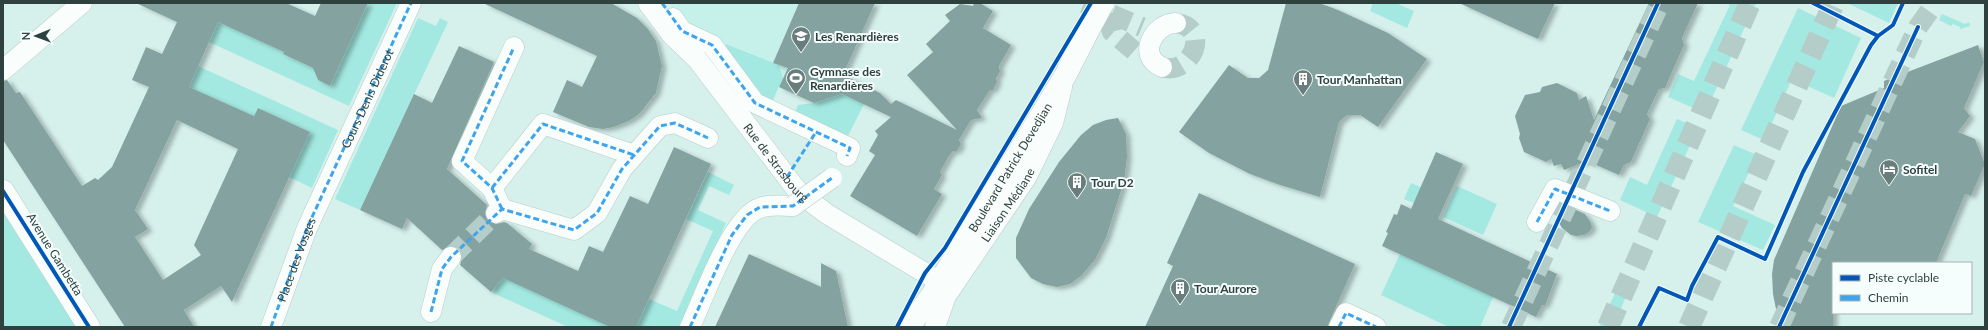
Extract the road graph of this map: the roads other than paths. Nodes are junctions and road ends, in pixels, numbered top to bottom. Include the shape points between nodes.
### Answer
1 (82, 3) edge
2 (411, 3) edge
3 (648, 3) edge
4 (662, 3) edge
5 (1103, 3) edge
6 (1142, 27) tunnel mouth
7 (514, 47) dead end
8 (1149, 58) dead end
9 (3, 70) edge
10 (1065, 76) junction
11 (708, 138) dead end
12 (634, 155) junction
13 (847, 156) dead end
14 (832, 178) dead end
15 (492, 188) junction
16 (3, 191) edge
17 (324, 194) joint
18 (1610, 212) dead end
19 (1537, 222) dead end
20 (451, 257) tunnel mouth
21 (940, 282) junction
22 (431, 312) dead end
23 (90, 327) edge
24 (271, 327) edge
25 (690, 327) edge
26 (909, 327) edge
27 (935, 327) edge
28 (1339, 327) edge
29 (1376, 327) edge

1 - 9 street
2 - 17 street, Cours Denis Diderot
3 - 21 street, Rue de Strasbourg via 672,35 697,59 796,189 832,217
4 - 13 street via 682,31 712,45 754,104 850,148
5 - 10 main road, Boulevard Patrick Devedjian, bridge
6 - 8 street via 1170,25 1154,34 1148,49
7 - 15 street via 462,161
10 - 21 main road, Boulevard Patrick Devedjian
10 - 27 street, Liaison Médiane via 1053,123 1026,178 946,296
11 - 12 street via 675,123 660,126
12 - 15 street via 543,124
12 - 15 street via 622,169 597,214 574,230 499,211
14 - 25 street, bridge via 793,206 760,207 747,215 732,235
16 - 23 main road, Avenue Gambetta
17 - 24 street, Place des Vosges via 307,228
18 - 19 street via 1555,189
20 - 22 street via 442,269
21 - 26 main road, Boulevard Patrick Devedjian
28 - 29 street via 1346,313

